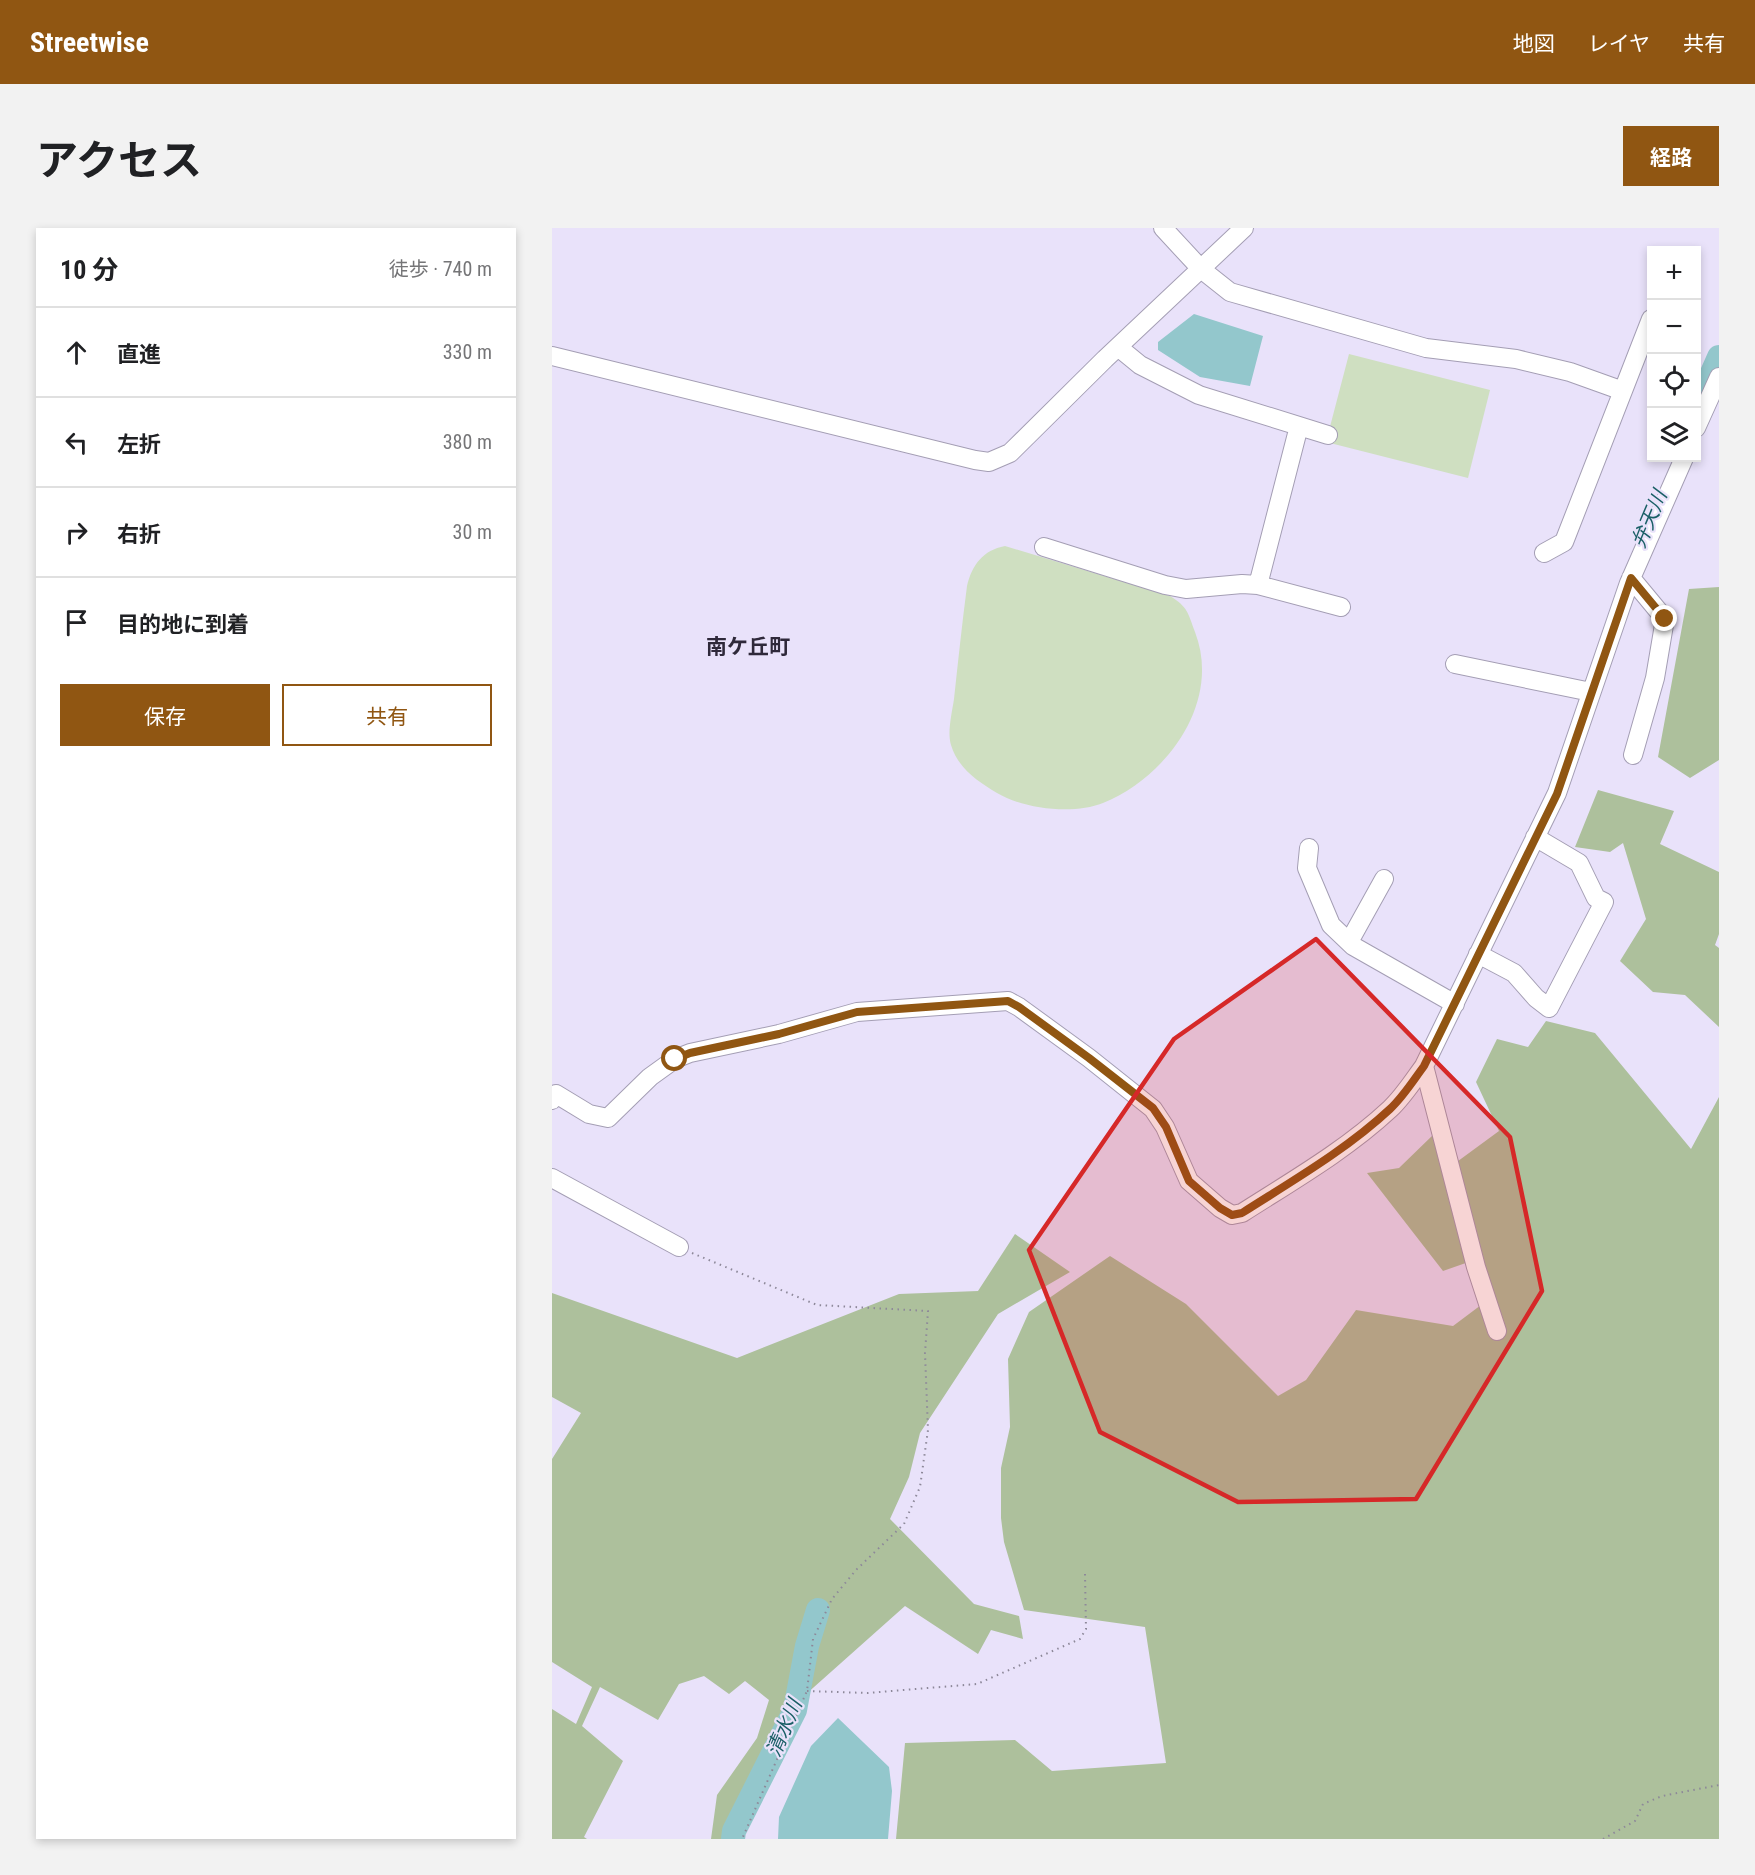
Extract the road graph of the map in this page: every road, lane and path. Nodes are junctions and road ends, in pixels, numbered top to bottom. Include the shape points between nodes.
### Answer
1 (1163, 228) edge
2 (1244, 228) edge
3 (1201, 269) junction
4 (1647, 329) edge
5 (1118, 347) junction
6 (552, 356) edge
7 (1719, 376) edge
8 (1623, 391) junction
9 (1701, 417) edge
10 (1299, 426) junction
11 (1328, 435) dead end
12 (1682, 462) edge
13 (1044, 547) dead end
14 (1544, 553) dead end
15 (1631, 578) junction
16 (1258, 585) junction
17 (1341, 607) dead end
18 (1455, 664) dead end
19 (1591, 692) junction
20 (1633, 755) dead end
21 (1535, 837) junction
22 (1309, 848) dead end
23 (1384, 879) dead end
24 (1349, 942) junction
25 (1478, 954) junction
26 (1455, 1004) junction
27 (1424, 1066) junction
28 (552, 1100) edge
29 (552, 1178) edge
30 (678, 1247) joint
31 (1497, 1331) dead end
32 (1085, 1574) dead end
33 (807, 1691) junction
34 (1719, 1785) edge
35 (742, 1839) edge
36 (1603, 1839) edge

1 - 3 street
2 - 3 street
3 - 5 street
3 - 8 street via 1230,292 1426,348 1516,359 1570,372
4 - 8 street
5 - 6 street via 1010,453 989,462
5 - 10 street via 1140,365 1199,395
7 - 9 street
8 - 14 street via 1564,542
10 - 11 street
10 - 16 street
12 - 15 street
13 - 16 street via 1186,589
15 - 19 street
15 - 20 street via 1665,619 1655,678
16 - 17 street
18 - 19 street
19 - 21 street via 1557,794
21 - 25 street
21 - 25 street via 1579,863 1596,898 1604,903 1549,1008 1514,973
22 - 24 street via 1307,868 1331,926
23 - 24 street
24 - 26 street
25 - 26 street
26 - 27 street
27 - 28 street via 1389,1110 1336,1152 1242,1213 1232,1215 1189,1181 1166,1127 1153,1108 1008,1001 857,1012 690,1053 650,1077 608,1118 589,1114 556,1094
27 - 31 street via 1476,1267
29 - 30 street
30 - 33 path via 817,1305 928,1311 928,1430 920,1487 904,1524 832,1599 813,1639
32 - 33 path via 1086,1629 1080,1639 977,1684 867,1692
33 - 35 path
34 - 36 path via 1662,1796 1643,1804 1635,1821

